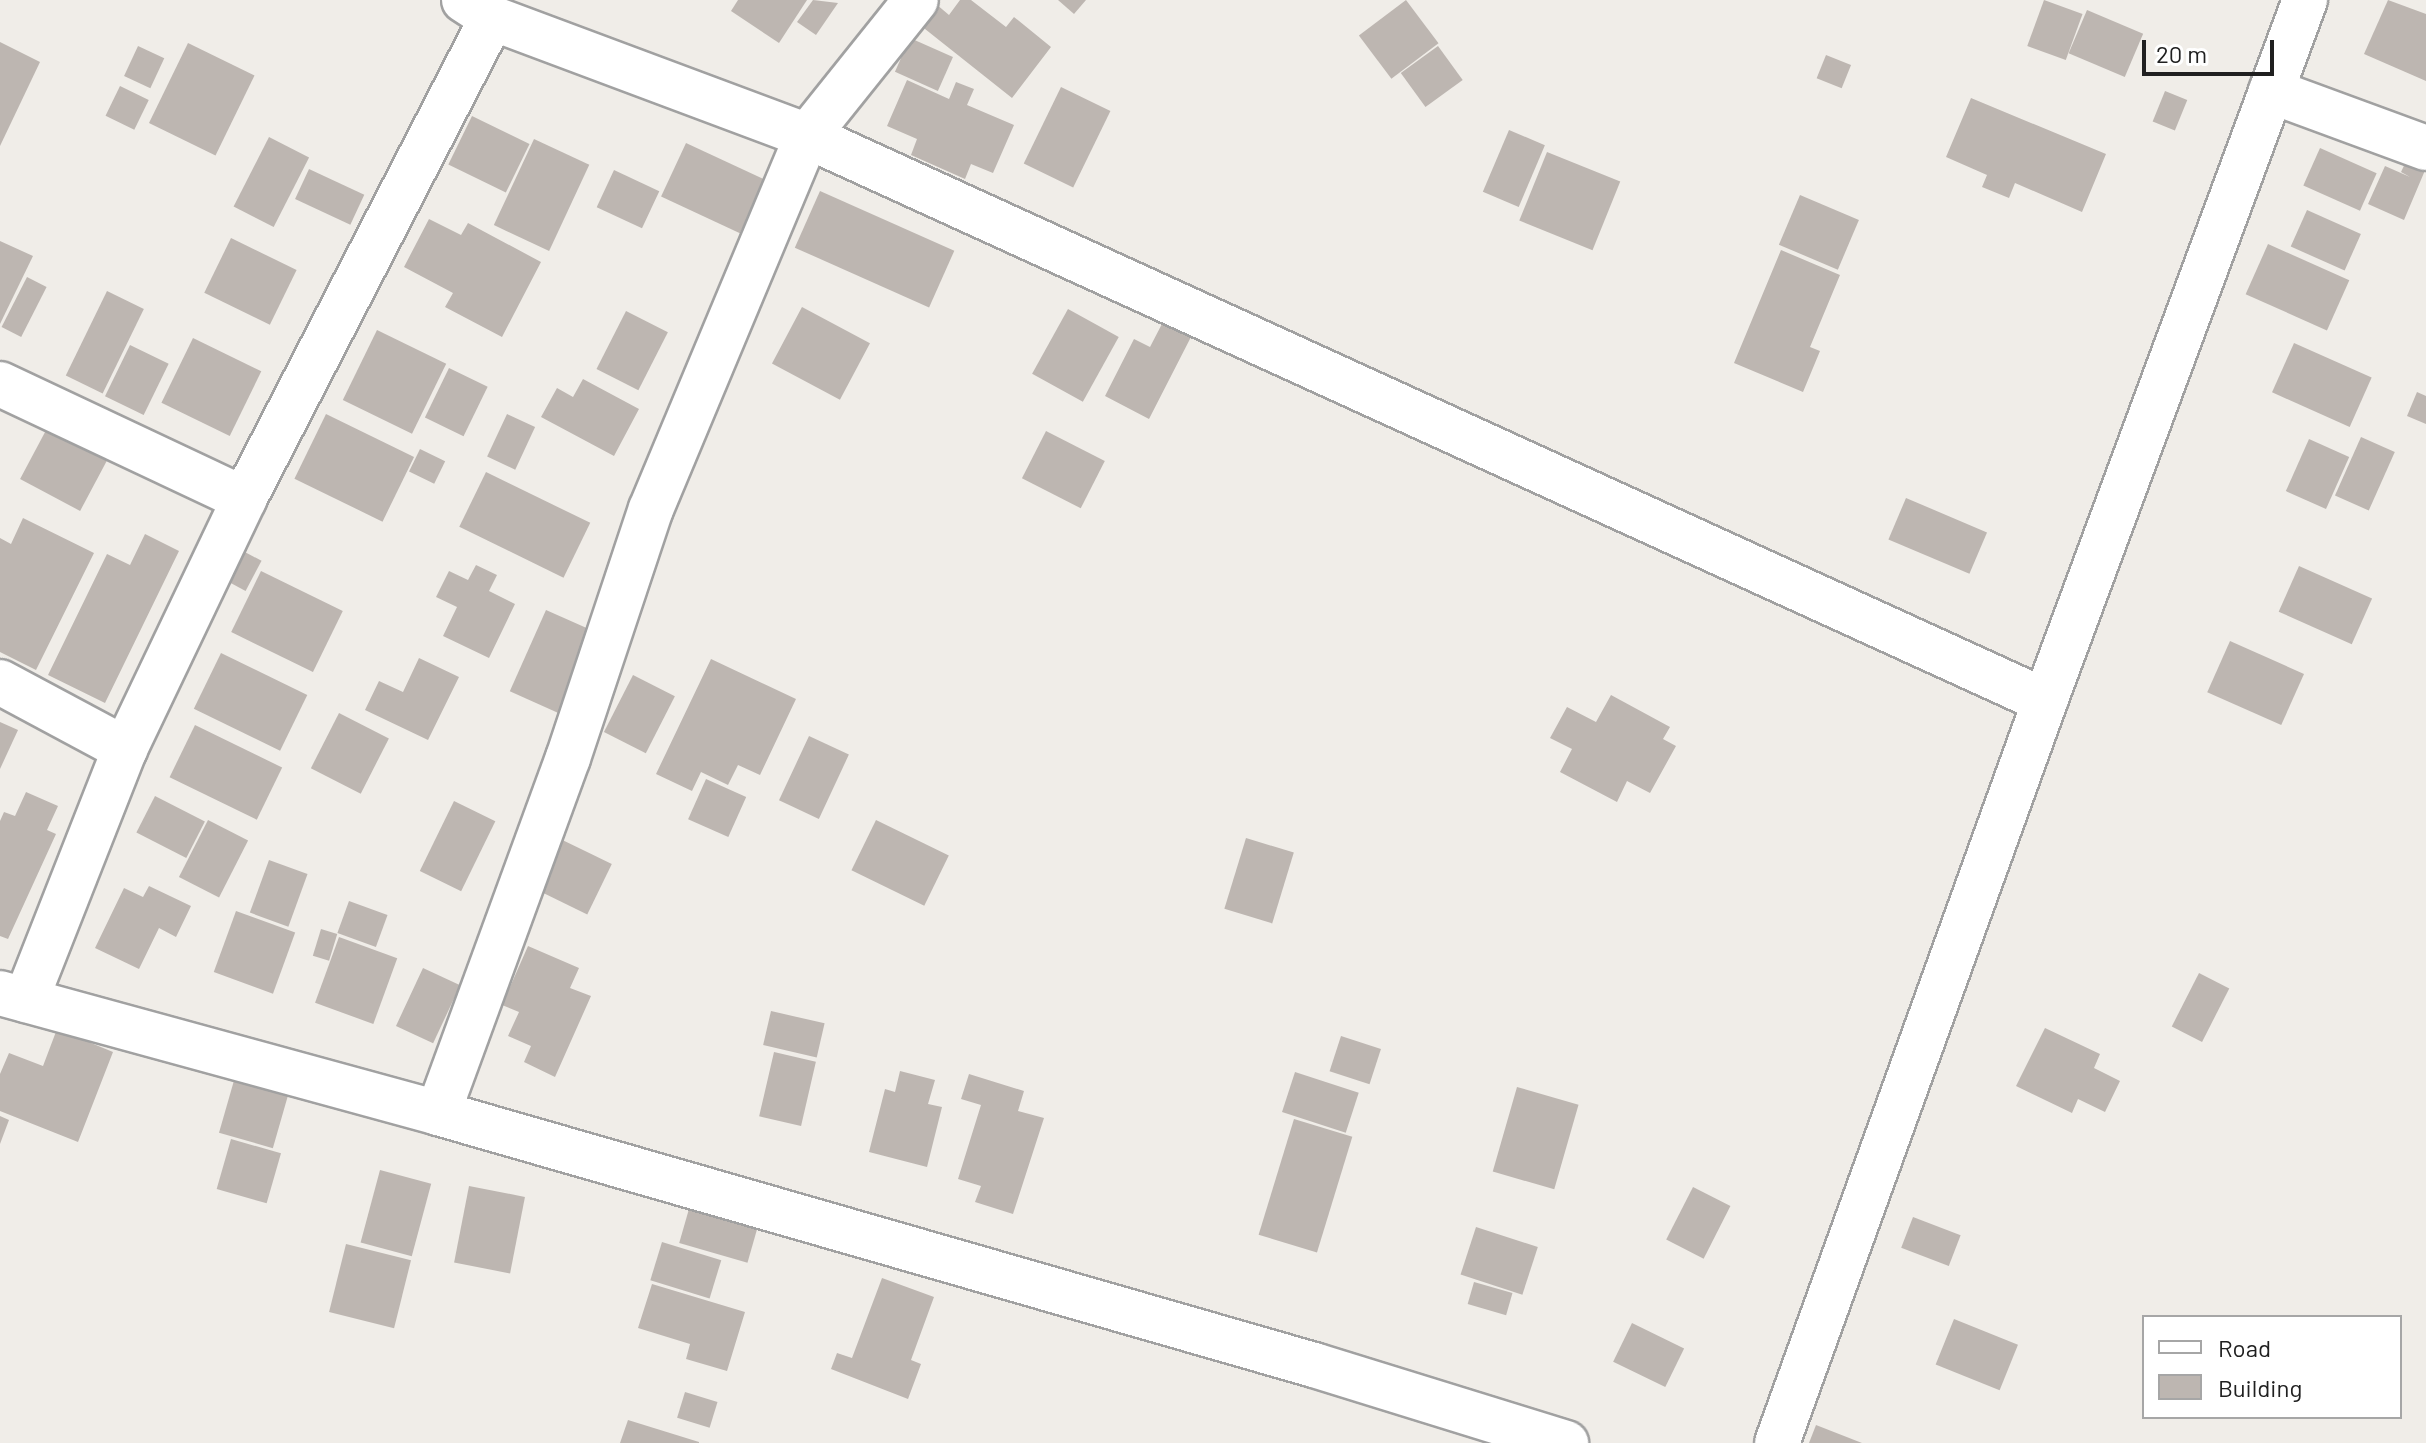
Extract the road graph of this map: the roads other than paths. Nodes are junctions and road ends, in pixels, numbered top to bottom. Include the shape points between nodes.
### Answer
1 (916, 0) edge
2 (2305, 0) edge
3 (478, 9) edge
4 (2271, 91) junction
5 (807, 136) junction
6 (2426, 148) edge
7 (0, 384) edge
8 (244, 499) junction
9 (0, 682) edge
10 (2045, 701) junction
11 (125, 749) junction
12 (13, 997) edge
13 (438, 1113) junction
14 (1566, 1443) edge
15 (1777, 1443) edge

1 - 5 street
2 - 4 street
3 - 5 street
3 - 8 street
4 - 6 street
4 - 10 street
5 - 10 street
5 - 13 street via 651,509 568,758
7 - 8 street
8 - 11 street
9 - 11 street
10 - 15 street
11 - 12 street
12 - 13 street
13 - 14 street via 1314,1365

